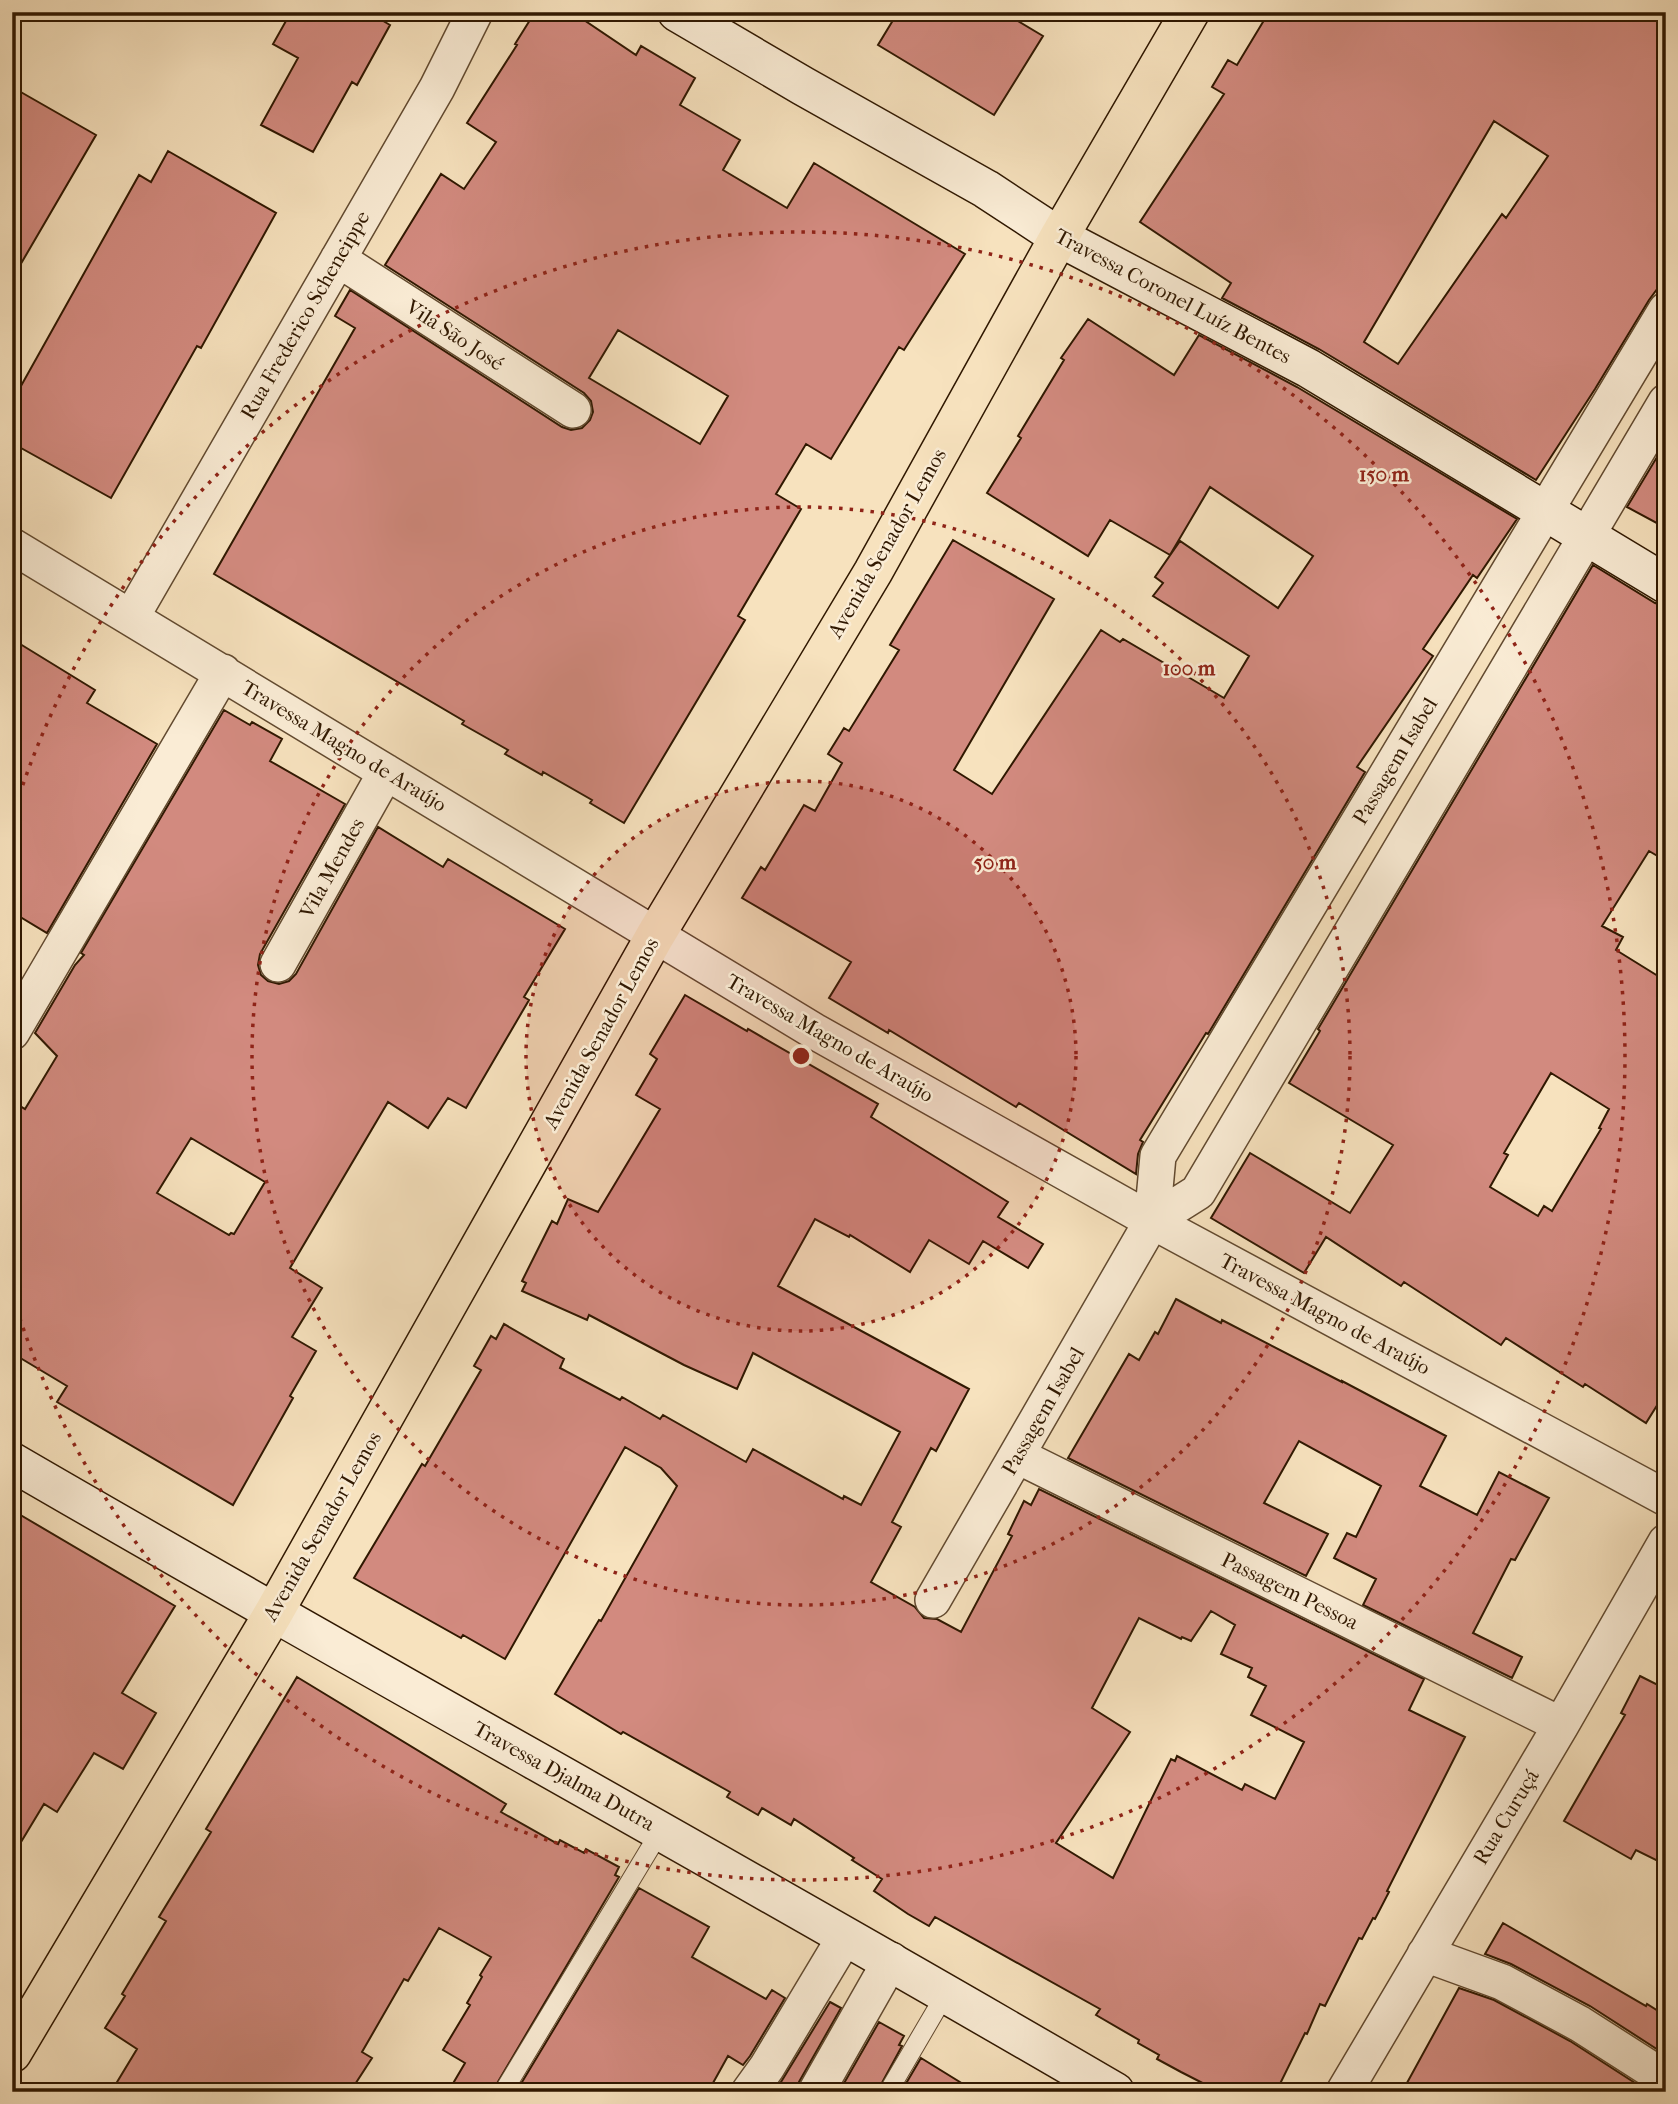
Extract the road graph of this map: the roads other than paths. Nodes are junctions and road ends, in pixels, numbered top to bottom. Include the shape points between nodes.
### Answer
1 (475, 12) edge
2 (677, 12) edge
3 (1189, 12) edge
4 (1059, 237) junction
5 (338, 259) junction
6 (1666, 310) edge
7 (1666, 402) edge
8 (573, 410) dead end
9 (1545, 512) junction
10 (1587, 537) junction
11 (12, 546) edge
12 (1666, 584) edge
13 (132, 616) junction
14 (223, 672) junction
15 (386, 772) junction
16 (656, 936) junction
17 (278, 964) dead end
18 (12, 1032) edge
19 (1152, 1221) junction
20 (1018, 1456) junction
21 (12, 1462) edge
22 (1666, 1498) edge
23 (1666, 1542) edge
24 (933, 1600) dead end
25 (273, 1614) junction
26 (1562, 1725) junction
27 (661, 1830) junction
28 (845, 1937) junction
29 (1425, 1954) junction
30 (891, 1960) junction
31 (946, 1993) junction
32 (12, 2053) edge
33 (1666, 2079) edge
34 (503, 2092) edge
35 (749, 2092) edge
36 (816, 2092) edge
37 (888, 2092) edge
38 (1115, 2092) edge
39 (1344, 2092) edge

1 - 5 street, Rua Frederico Scheneippe via 437,88
2 - 4 street, Travessa Coronel Luíz Bentes via 986,189
3 - 4 main road, Avenida Senador Lemos
4 - 9 street, Travessa Coronel Luíz Bentes via 1307,368
4 - 16 main road, Avenida Senador Lemos via 873,572
5 - 8 street, Vila São José
5 - 13 street, Rua Frederico Scheneippe
6 - 9 street, Passagem Isabel
7 - 10 street, Passagem Isabel
9 - 10 street, Travessa Coronel Luíz Bentes
9 - 19 street, Passagem Isabel via 1158,1156
10 - 12 street, Travessa Coronel Luíz Bentes
10 - 19 street, Passagem Isabel via 1198,1192
11 - 13 street, Travessa Magno de Araújo
13 - 14 street, Travessa Magno de Araújo
14 - 15 street, Travessa Magno de Araújo
14 - 18 street
15 - 16 street, Travessa Magno de Araújo
15 - 17 street, Vila Mendes
16 - 19 street, Travessa Magno de Araújo via 814,1031
16 - 25 main road, Avenida Senador Lemos
19 - 20 street, Passagem Isabel
19 - 22 street, Travessa Magno de Araújo
20 - 24 street, Passagem Isabel
20 - 26 street, Passagem Pessoa
21 - 25 street, Travessa Djalma Dutra
23 - 26 street, Rua Curuçá
25 - 27 street, Travessa Djalma Dutra
25 - 32 main road, Avenida Senador Lemos
26 - 29 street, Rua Curuçá
27 - 28 street, Travessa Djalma Dutra
27 - 34 lane
28 - 30 street, Travessa Djalma Dutra
28 - 35 street
29 - 33 street via 1502,1982 1580,2024
29 - 39 street, Rua Curuçá
30 - 31 street, Travessa Djalma Dutra
30 - 36 street
31 - 37 lane
31 - 38 street, Travessa Djalma Dutra

